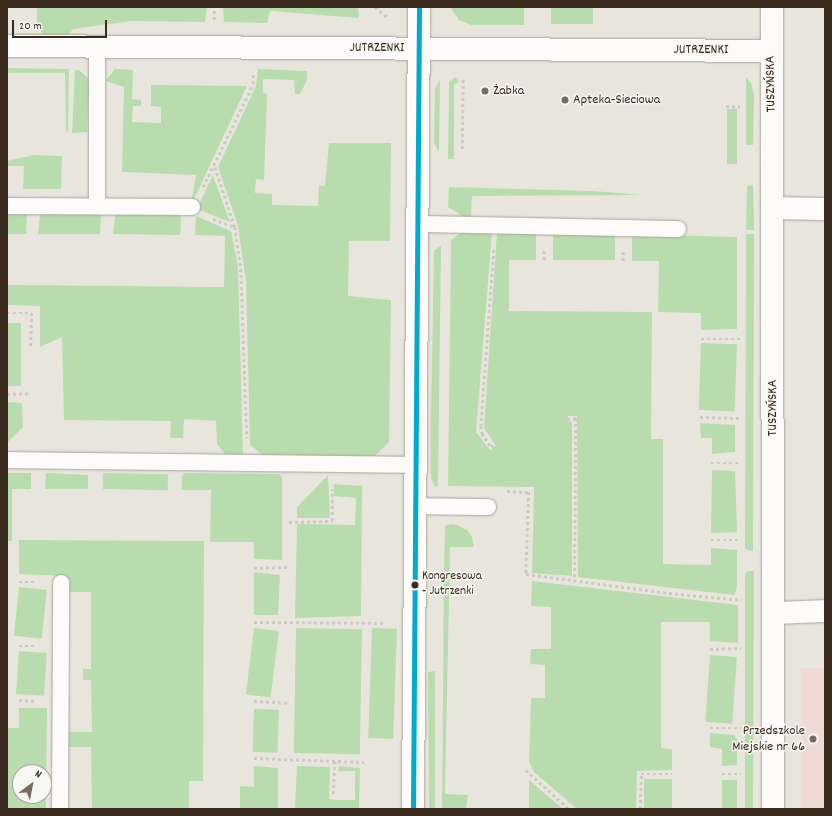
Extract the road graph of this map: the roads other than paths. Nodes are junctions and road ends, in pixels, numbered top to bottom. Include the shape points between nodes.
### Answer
1 (419, 7) edge
2 (772, 7) edge
3 (7, 46) edge
4 (97, 47) junction
5 (419, 49) junction
6 (771, 51) junction
7 (7, 206) edge
8 (97, 206) junction
9 (192, 207) dead end
10 (772, 208) junction
11 (825, 209) edge
12 (418, 224) junction
13 (678, 229) dead end
14 (7, 460) edge
15 (416, 465) junction
16 (415, 506) junction
17 (488, 507) dead end
18 (60, 583) dead end
19 (825, 612) edge
20 (774, 613) junction
21 (60, 809) edge
22 (413, 809) edge
23 (773, 809) edge

1 - 5 street
2 - 6 street, TUSZYŃSKA
3 - 4 street, JUTRZENKI
4 - 5 street, JUTRZENKI
4 - 8 lane
5 - 6 street, JUTRZENKI
5 - 12 street
6 - 10 street, TUSZYŃSKA
7 - 8 lane
8 - 9 lane
10 - 11 street
10 - 20 street, TUSZYŃSKA
12 - 13 lane
12 - 15 street
14 - 15 lane
15 - 16 street
16 - 17 lane
16 - 22 street
18 - 21 lane
19 - 20 street
20 - 23 street, TUSZYŃSKA

